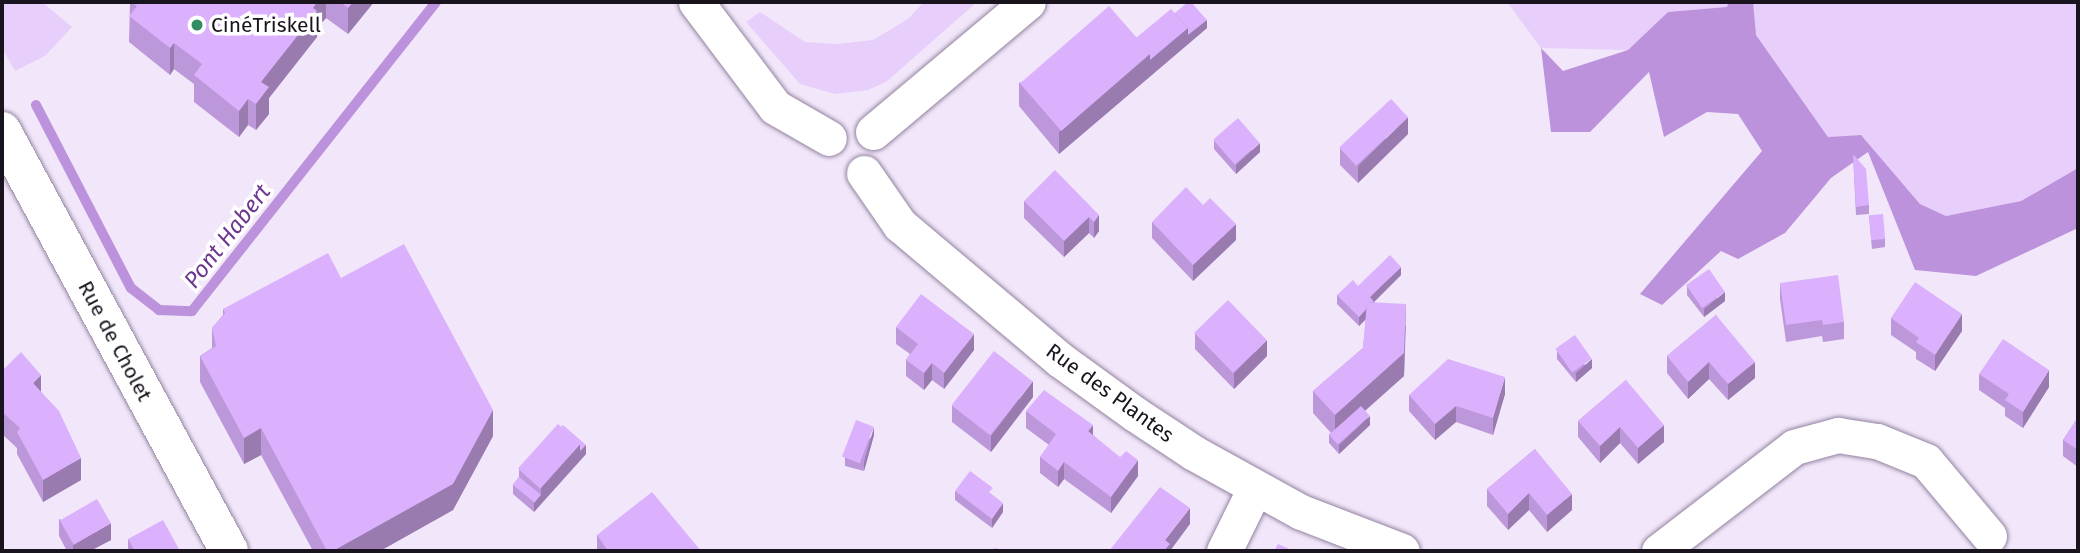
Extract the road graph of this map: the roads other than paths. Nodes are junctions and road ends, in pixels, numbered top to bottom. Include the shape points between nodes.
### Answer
1 (696, 2) edge
2 (1028, 2) edge
3 (2, 131) edge
4 (873, 132) junction
5 (829, 138) junction
6 (864, 173) junction
7 (1255, 488) junction
8 (1989, 536) dead end
9 (229, 551) edge
10 (1224, 551) edge
11 (1402, 551) edge
12 (1659, 551) edge

1 - 5 street via 775,107
2 - 4 street
3 - 9 main road, Rue de Cholet
4 - 5 street via 849,122
4 - 6 street via 878,156
5 - 6 street via 828,159 834,167 843,174
6 - 7 street, Rue des Plantes via 900,225 1059,359 1194,453
7 - 10 street
7 - 11 street, Rue des Plantes via 1301,512
8 - 12 street via 1926,461 1877,441 1838,435 1794,447

